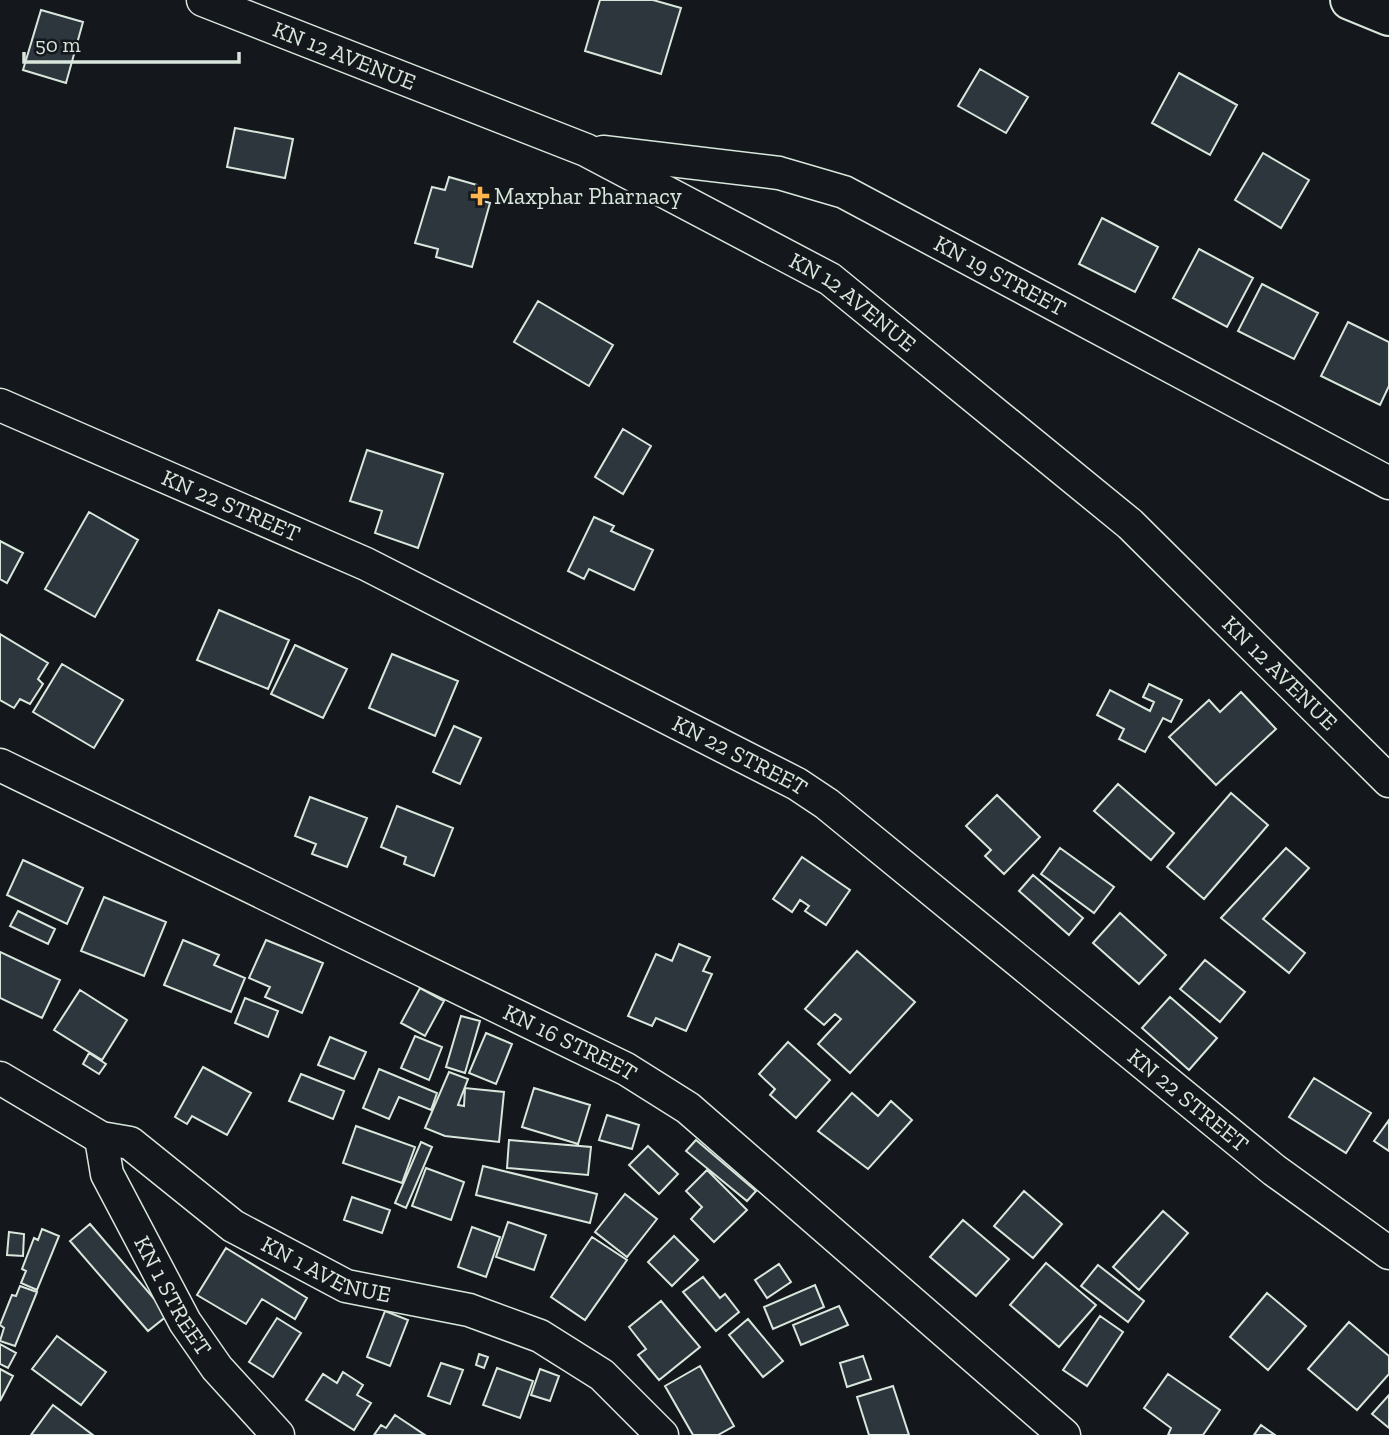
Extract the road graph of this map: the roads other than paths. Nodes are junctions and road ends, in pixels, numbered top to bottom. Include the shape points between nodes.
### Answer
1 (203, 0) edge
2 (1350, 0) edge
3 (1389, 16) edge
4 (586, 150) junction
5 (0, 405) edge
6 (1389, 483) edge
7 (0, 765) edge
8 (1389, 781) edge
9 (0, 1078) edge
10 (101, 1138) junction
11 (1389, 1253) edge
12 (278, 1435) edge
13 (662, 1435) edge
14 (1064, 1435) edge

1 - 4 street, KN 12 AVENUE
2 - 3 main road
4 - 6 street, KN 19 STREET via 779,173 844,192
4 - 8 street, KN 12 AVENUE via 830,279 1130,524
5 - 11 street, KN 22 STREET via 366,564 797,784 1274,1170
7 - 14 street, KN 16 STREET via 636,1075 688,1108
9 - 10 street, KN 1 AVENUE
10 - 12 street, KN 1 STREET via 107,1174 185,1322 217,1368
10 - 13 street, KN 1 AVENUE via 130,1143 233,1226 346,1286 469,1310 540,1336 601,1375

